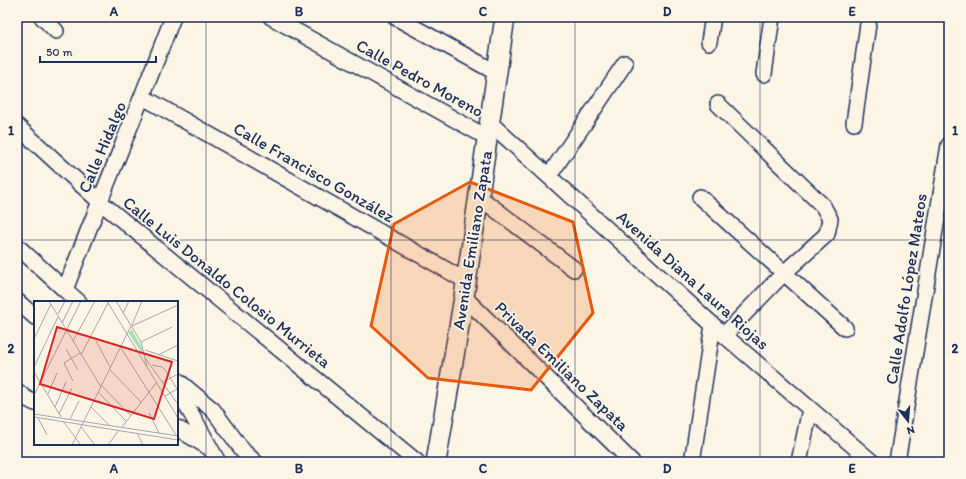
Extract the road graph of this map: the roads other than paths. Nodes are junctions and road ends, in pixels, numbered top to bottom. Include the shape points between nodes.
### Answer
1 (42, 17) edge
2 (173, 17) edge
3 (271, 17) edge
4 (395, 17) edge
5 (505, 17) edge
6 (713, 17) edge
7 (772, 17) edge
8 (869, 17) edge
9 (56, 31) dead end
10 (709, 42) dead end
11 (625, 64) dead end
12 (497, 73) junction
13 (764, 74) dead end
14 (143, 97) junction
15 (718, 104) dead end
16 (854, 123) dead end
17 (17, 126) edge
18 (489, 130) junction
19 (949, 145) edge
20 (549, 176) junction
21 (700, 196) dead end
22 (479, 197) junction
23 (99, 202) junction
24 (17, 246) edge
25 (574, 269) dead end
26 (784, 273) junction
27 (465, 289) junction
28 (65, 290) junction
29 (78, 301) edge
30 (18, 305) edge
31 (34, 316) edge
32 (845, 328) dead end
33 (719, 330) junction
34 (178, 381) edge
35 (178, 390) edge
36 (17, 391) edge
37 (34, 402) edge
38 (810, 409) junction
39 (178, 429) edge
40 (215, 456) edge
41 (255, 462) edge
42 (417, 462) edge
43 (436, 462) edge
44 (632, 462) edge
45 (692, 462) edge
46 (799, 462) edge
47 (872, 462) edge
48 (897, 462) edge

1 - 9 street
2 - 14 street, Calle Hidalgo
3 - 18 street, Calle Pedro Moreno
4 - 12 street
5 - 12 main road, Avenida Emiliano Zapata
6 - 10 street
7 - 13 street
8 - 16 street
11 - 20 street
12 - 18 main road, Avenida Emiliano Zapata
14 - 23 street, Calle Hidalgo
14 - 27 street, Calle Francisco González
15 - 26 street via 823,206 830,219 827,234
17 - 23 street, Calle Luis Donaldo Colosio Murrieta
18 - 20 street, Avenida Diana Laura Riojas
18 - 22 main road, Avenida Emiliano Zapata
19 - 48 street, Calle Adolfo López Mateos
20 - 33 street, Avenida Diana Laura Riojas
21 - 26 street
22 - 25 street
22 - 27 main road, Avenida Emiliano Zapata
23 - 28 street, Calle Hidalgo
23 - 42 street, Calle Luis Donaldo Colosio Murrieta
24 - 28 street
26 - 32 street
26 - 33 street
27 - 43 main road, Avenida Emiliano Zapata
27 - 44 street, Privada Emiliano Zapata
28 - 29 street
30 - 31 street
33 - 38 street, Avenida Diana Laura Riojas
33 - 45 street
34 - 41 street via 213,410 244,452
35 - 40 street
36 - 37 street
38 - 46 street
38 - 47 street, Avenida Diana Laura Riojas
39 - 40 street

